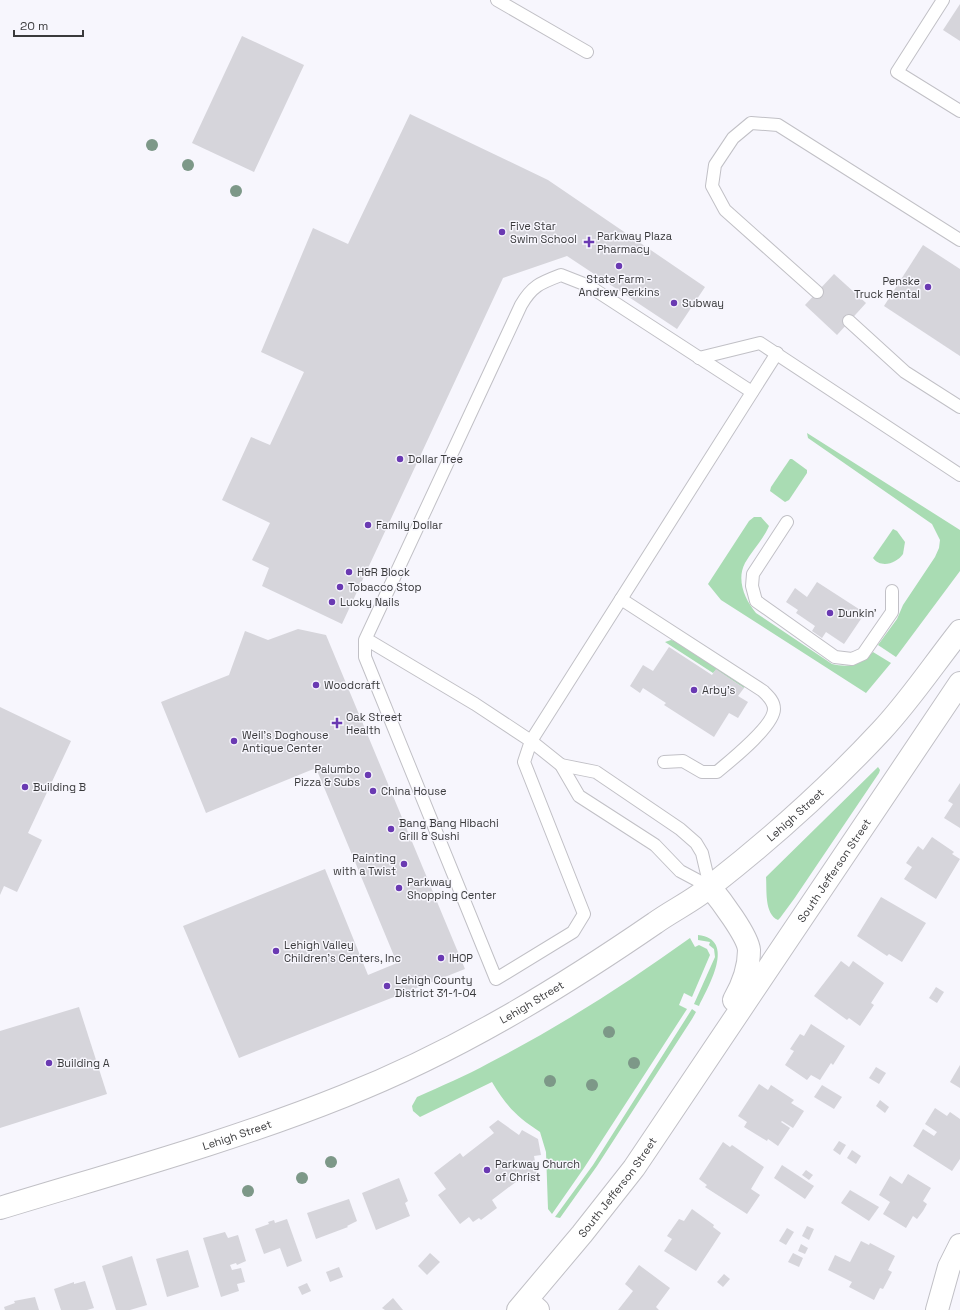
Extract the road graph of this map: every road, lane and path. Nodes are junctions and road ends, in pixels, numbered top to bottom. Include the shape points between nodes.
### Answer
1 (497, 0) edge
2 (944, 0) edge
3 (587, 52) dead end
4 (960, 111) edge
5 (960, 240) edge
6 (817, 292) dead end
7 (850, 321) dead end
8 (777, 353) junction
9 (699, 358) junction
10 (752, 392) junction
11 (960, 407) edge
12 (960, 475) edge
13 (787, 522) dead end
14 (892, 591) dead end
15 (621, 599) junction
16 (960, 631) edge
17 (366, 639) junction
18 (960, 683) edge
19 (531, 742) junction
20 (664, 762) dead end
21 (561, 765) junction
22 (710, 887) junction
23 (707, 1057) junction
24 (0, 1208) edge
25 (960, 1245) edge
26 (528, 1307) edge
27 (937, 1310) edge

1 - 3 lane
2 - 4 lane via 897,72
5 - 6 lane via 778,125 751,124 733,138 715,165 712,186 725,210
7 - 11 lane via 906,372
8 - 9 lane via 760,343
8 - 10 lane
8 - 12 lane
9 - 10 lane
9 - 17 lane via 589,286 561,275 537,284 528,294
10 - 15 lane
13 - 14 lane via 753,574 752,586 756,601 835,657 852,659 863,654 892,612
15 - 19 lane
15 - 20 lane via 763,691 771,699 774,710 761,732 717,772 702,772 684,761
16 - 22 main road, Lehigh Street via 878,734 799,812
17 - 19 lane via 475,704
17 - 19 lane via 365,657 496,979 573,932 584,914 524,762
18 - 23 main road, South Jefferson Street
19 - 21 lane
21 - 22 lane via 579,796 655,845 680,871
21 - 22 lane via 596,772 680,828 696,843 702,853
22 - 23 main road, South Jefferson Street via 732,916 749,949 743,983
22 - 24 main road, Lehigh Street via 517,1013 430,1059 346,1096 265,1127
23 - 26 main road, South Jefferson Street via 634,1168
25 - 27 main road via 949,1267

